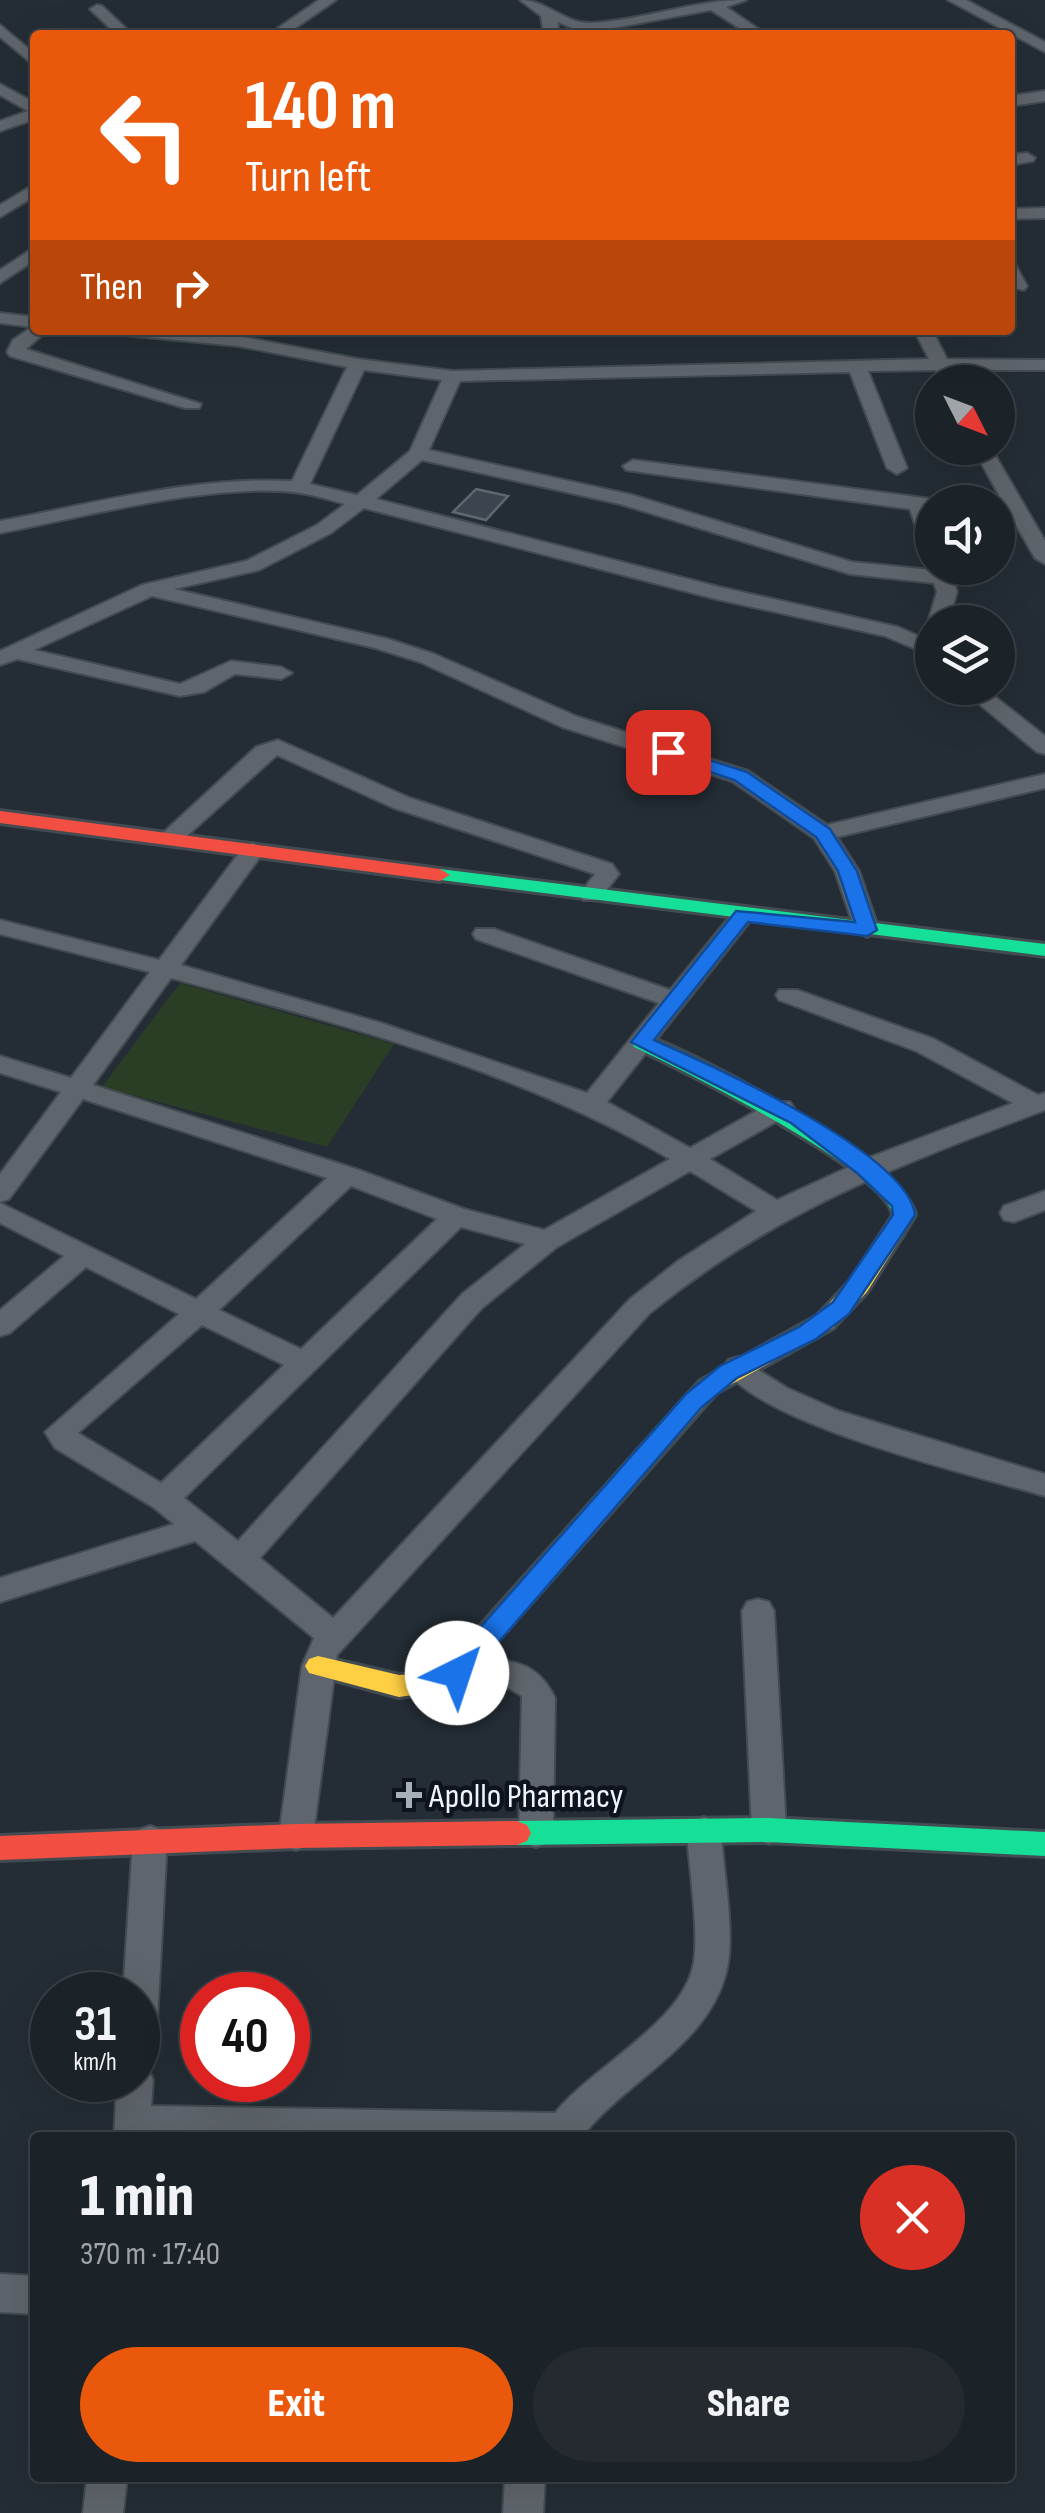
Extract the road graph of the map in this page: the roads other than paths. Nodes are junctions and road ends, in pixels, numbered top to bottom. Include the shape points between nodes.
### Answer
1 (329, 0) edge
2 (527, 0) edge
3 (651, 0) edge
4 (739, 0) edge
5 (955, 0) edge
6 (713, 5) junction
7 (97, 9) dead end
8 (547, 12) junction
9 (671, 13) junction
10 (0, 29) edge
11 (120, 30) edge
12 (283, 30) edge
13 (551, 30) edge
14 (590, 30) edge
15 (603, 30) edge
16 (752, 30) edge
17 (1011, 30) edge
18 (1015, 32) edge
19 (1045, 48) edge
20 (1028, 52) dead end
21 (30, 57) edge
22 (0, 89) edge
23 (1045, 96) edge
24 (1015, 100) edge
25 (30, 109) edge
26 (30, 114) edge
27 (0, 126) edge
28 (30, 192) edge
29 (0, 212) edge
30 (1045, 213) edge
31 (1015, 214) edge
32 (30, 256) edge
33 (0, 278) edge
34 (0, 318) edge
35 (30, 321) edge
36 (34, 335) edge
37 (176, 335) edge
38 (927, 335) edge
39 (358, 364) junction
40 (942, 364) junction
41 (1045, 365) edge
42 (856, 366) junction
43 (453, 376) junction
44 (192, 404) dead end
45 (418, 453) junction
46 (633, 466) dead end
47 (897, 468) dead end
48 (299, 487) junction
49 (362, 500) junction
50 (915, 503) edge
51 (1015, 505) edge
52 (0, 527) edge
53 (1045, 558) edge
54 (915, 572) edge
55 (149, 589) junction
56 (915, 637) edge
57 (7, 655) edge
58 (281, 672) dead end
59 (992, 705) edge
60 (1045, 747) edge
61 (1045, 781) edge
62 (0, 817) edge
63 (823, 833) junction
64 (171, 838) junction
65 (253, 850) junction
66 (591, 895) junction
67 (743, 915) junction
68 (0, 926) edge
69 (867, 930) junction
70 (485, 934) dead end
71 (1045, 950) edge
72 (164, 968) junction
73 (788, 996) dead end
74 (674, 1000) junction
75 (642, 1042) junction
76 (0, 1064) edge
77 (80, 1089) junction
78 (1040, 1103) edge
79 (591, 1105) junction
80 (781, 1108) junction
81 (693, 1161) junction
82 (864, 1168) junction
83 (348, 1175) junction
84 (0, 1193) edge
85 (1045, 1200) edge
86 (774, 1210) junction
87 (0, 1212) edge
88 (1014, 1213) dead end
89 (456, 1216) junction
90 (547, 1240) junction
91 (83, 1254) junction
92 (199, 1312) junction
93 (0, 1326) edge
94 (304, 1363) junction
95 (738, 1367) junction
96 (1045, 1485) edge
97 (164, 1500) junction
98 (199, 1528) junction
99 (240, 1560) junction
100 (0, 1590) edge
101 (758, 1611) dead end
102 (332, 1636) junction
103 (318, 1666) junction
104 (457, 1673) junction
105 (770, 1830) junction
106 (704, 1831) junction
107 (536, 1833) junction
108 (296, 1836) junction
109 (150, 1840) junction
110 (1045, 1844) edge
111 (0, 1848) edge
112 (142, 1972) edge
113 (134, 2102) edge
114 (132, 2130) edge
115 (346, 2132) edge
116 (562, 2132) edge
117 (0, 2293) edge
118 (30, 2296) edge
119 (107, 2482) edge
120 (525, 2482) edge
121 (104, 2513) edge
122 (523, 2513) edge

1 - 12 street
2 - 8 street
3 - 9 street
4 - 6 street
5 - 17 street
6 - 9 street
6 - 16 street
7 - 11 street
8 - 13 street
8 - 14 street
9 - 15 street
10 - 21 street
18 - 19 street
19 - 20 street
22 - 25 street
23 - 24 street
26 - 27 street
28 - 29 street
30 - 31 street
32 - 33 street
34 - 35 street
36 - 44 street via 16,352
37 - 39 street
38 - 40 street
39 - 43 street
39 - 48 street
40 - 41 street
40 - 42 street
42 - 43 street
42 - 47 street
43 - 45 street
45 - 49 street
45 - 54 street via 626,498 850,568
46 - 50 street
48 - 49 street
48 - 52 street via 172,495
49 - 55 street via 273,557
49 - 56 street
51 - 53 street
55 - 57 street
55 - 63 street via 427,658 570,722 740,776
57 - 58 street via 180,690 231,667
59 - 60 street
61 - 63 street
62 - 64 street
63 - 69 street via 847,871
64 - 65 street
64 - 66 street via 264,752 278,747 402,802 604,869 608,874
65 - 66 street
65 - 72 street
66 - 67 street
67 - 69 street
67 - 74 street
68 - 72 street
69 - 71 street
70 - 74 street
72 - 77 street
72 - 79 street via 389,1034
73 - 78 street via 925,1045
74 - 75 street
75 - 79 street
75 - 80 street
76 - 77 street
77 - 83 street
77 - 84 street
78 - 82 street
79 - 81 street
80 - 81 street
80 - 82 street
81 - 86 street
81 - 90 street
82 - 86 street
82 - 95 street via 902,1204 897,1227 841,1308 808,1333
83 - 89 street
83 - 92 street
85 - 88 street
86 - 102 street via 685,1267 640,1306
87 - 91 street
89 - 90 street
89 - 94 street
90 - 99 street via 472,1301
91 - 92 street
91 - 93 street
92 - 94 street
92 - 97 street via 60,1432
94 - 97 street
95 - 96 street via 777,1396 829,1419
95 - 104 street via 694,1400
97 - 98 street
98 - 99 street
98 - 100 street
99 - 102 street
101 - 105 street
102 - 103 street
103 - 104 street via 405,1687 431,1688
103 - 108 street
104 - 107 street via 523,1676 536,1685
105 - 106 street
105 - 110 street
106 - 107 street
106 - 116 street via 712,1959 704,1991 678,2025 586,2101
107 - 108 street
108 - 109 street
109 - 111 street
109 - 112 street
113 - 114 street
114 - 115 street
117 - 118 street
119 - 121 street
120 - 122 street

